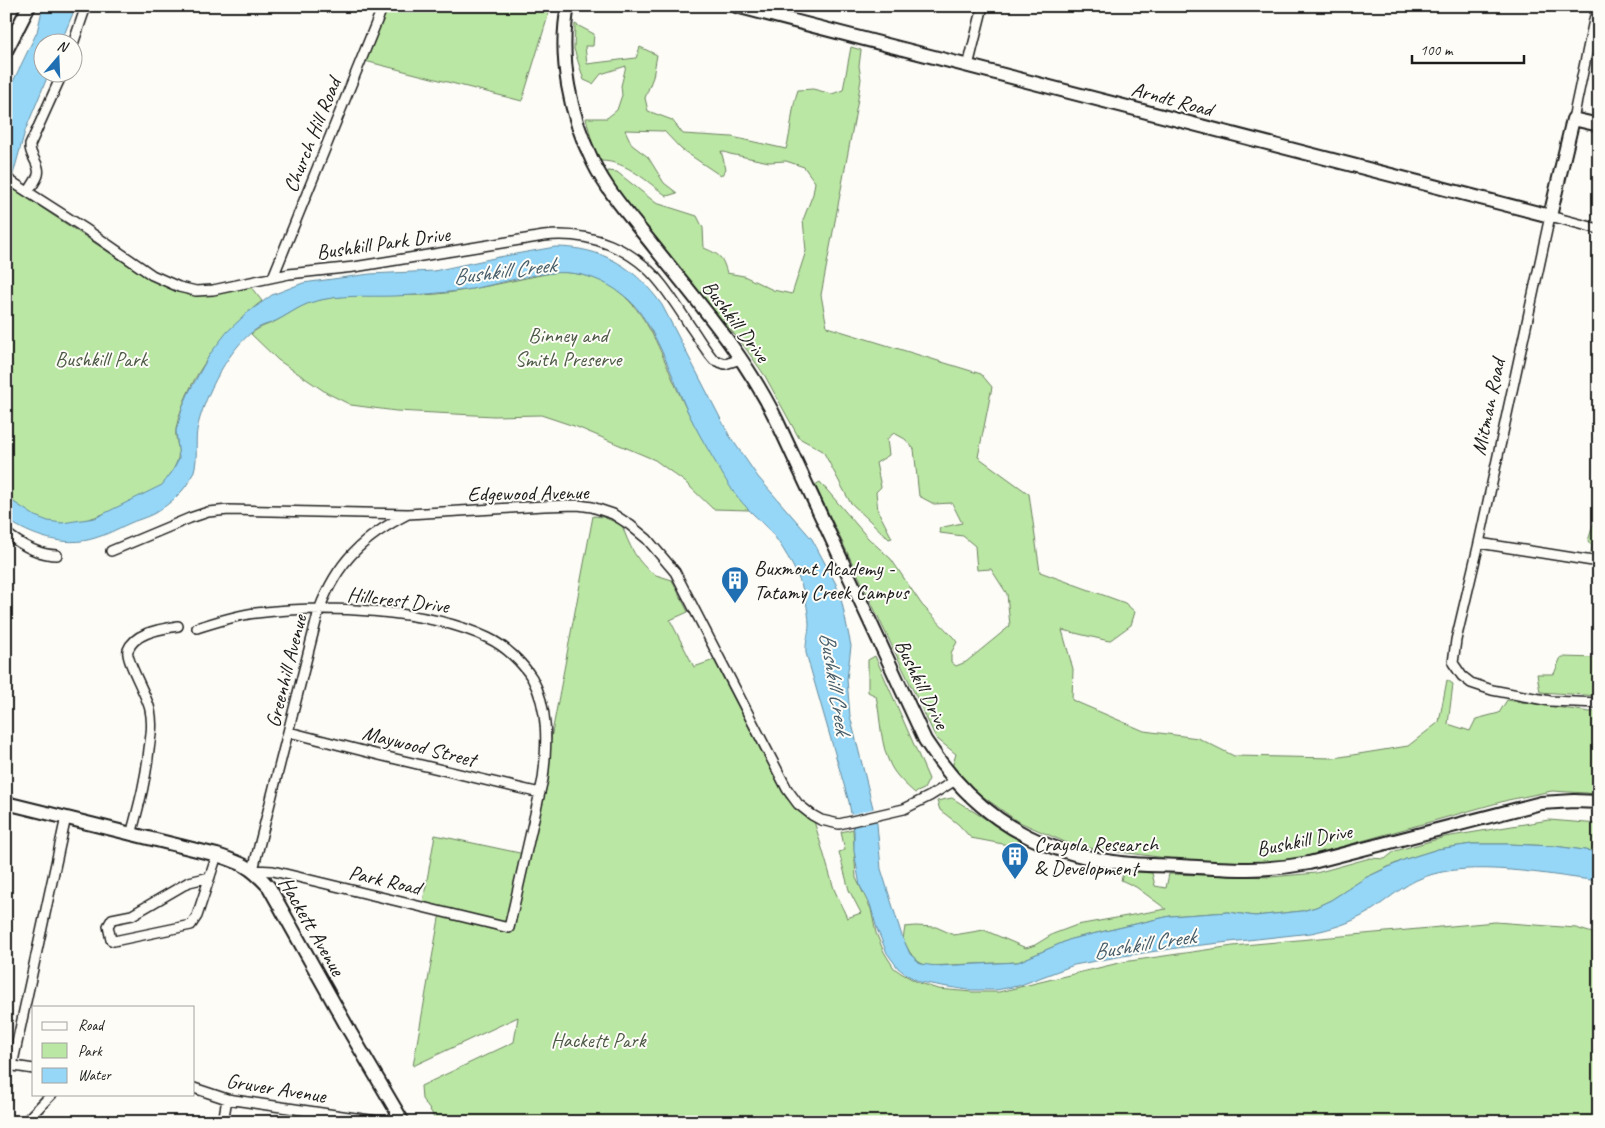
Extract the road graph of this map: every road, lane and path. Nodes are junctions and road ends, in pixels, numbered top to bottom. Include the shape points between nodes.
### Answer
1 (29, 6) edge
2 (86, 6) edge
3 (383, 6) edge
4 (568, 6) edge
5 (736, 6) edge
6 (983, 6) edge
7 (1597, 6) edge
8 (77, 32) edge
9 (6, 51) edge
10 (968, 66) junction
11 (58, 82) edge
12 (1573, 119) junction
13 (1599, 125) edge
14 (9, 180) edge
15 (28, 192) junction
16 (1550, 216) junction
17 (1599, 229) edge
18 (273, 277) junction
19 (741, 359) junction
20 (408, 514) junction
21 (6, 533) edge
22 (1479, 543) junction
23 (111, 551) dead end
24 (57, 555) dead end
25 (1599, 562) edge
26 (319, 610) junction
27 (178, 626) dead end
28 (197, 628) dead end
29 (1599, 703) edge
30 (290, 732) junction
31 (954, 781) junction
32 (540, 793) junction
33 (1599, 802) edge
34 (6, 803) edge
35 (66, 817) junction
36 (131, 835) junction
37 (218, 855) junction
38 (253, 870) junction
39 (210, 877) junction
40 (509, 928) joint
41 (9, 1066) edge
42 (32, 1069) edge
43 (195, 1088) edge
44 (50, 1096) edge
45 (227, 1100) junction
46 (25, 1122) edge
47 (223, 1122) edge
48 (383, 1122) edge
49 (403, 1122) edge

1 - 9 main road
2 - 8 street
3 - 18 street, Church Hill Road
4 - 19 main road, Bushkill Drive via 565,39 570,94 593,162 620,204
5 - 10 main road, Arndt Road
6 - 10 street
7 - 12 street, Mitman Road
10 - 16 main road, Arndt Road
11 - 15 street via 30,144 39,171
12 - 13 main road
12 - 16 main road, Mitman Road
14 - 15 street, Bushkill Park Drive
15 - 18 street, Bushkill Park Drive via 152,275 179,288 213,290
16 - 17 street, Arndt Road
16 - 22 street, Mitman Road
18 - 19 street, Bushkill Park Drive via 544,236 578,235 612,245 648,269 714,360 725,364
19 - 31 main road, Bushkill Drive via 777,421 918,727
20 - 23 street, Edgewood Avenue via 208,512
20 - 26 street, Greenhill Avenue via 378,530 353,552 335,575
20 - 31 street, Edgewood Avenue via 578,505 606,512 630,525 676,572 792,797 821,820 839,824 904,808
21 - 24 street via 28,548
22 - 25 street
22 - 29 street, Mitman Road via 1454,649 1456,669 1471,682 1492,690 1550,701
26 - 28 street, Hillcrest Drive via 254,613
26 - 30 street, Greenhill Avenue
26 - 32 street, Hillcrest Drive via 411,615 438,621 490,638 512,653 532,678 546,722 546,758
27 - 36 street via 140,637 128,651 146,695 152,724 146,782
30 - 32 street, Maywood Street
30 - 38 street, Greenhill Avenue
31 - 33 main road, Bushkill Drive via 1001,821 1061,851 1112,862 1246,870 1309,862 1541,803
32 - 40 street, Hillcrest Drive
34 - 35 main road, Hackett Avenue
35 - 36 main road, Hackett Avenue
35 - 41 street
36 - 37 main road, Hackett Avenue
37 - 38 main road, Hackett Avenue
37 - 39 street
38 - 40 street, Park Road
38 - 49 main road, Hackett Avenue via 269,887
39 - 39 street via 191,925 114,942 111,940 108,926 112,919 132,914 189,882
41 - 42 street
43 - 45 street, Gruver Avenue
44 - 46 street
45 - 47 street
45 - 48 street, Gruver Avenue

